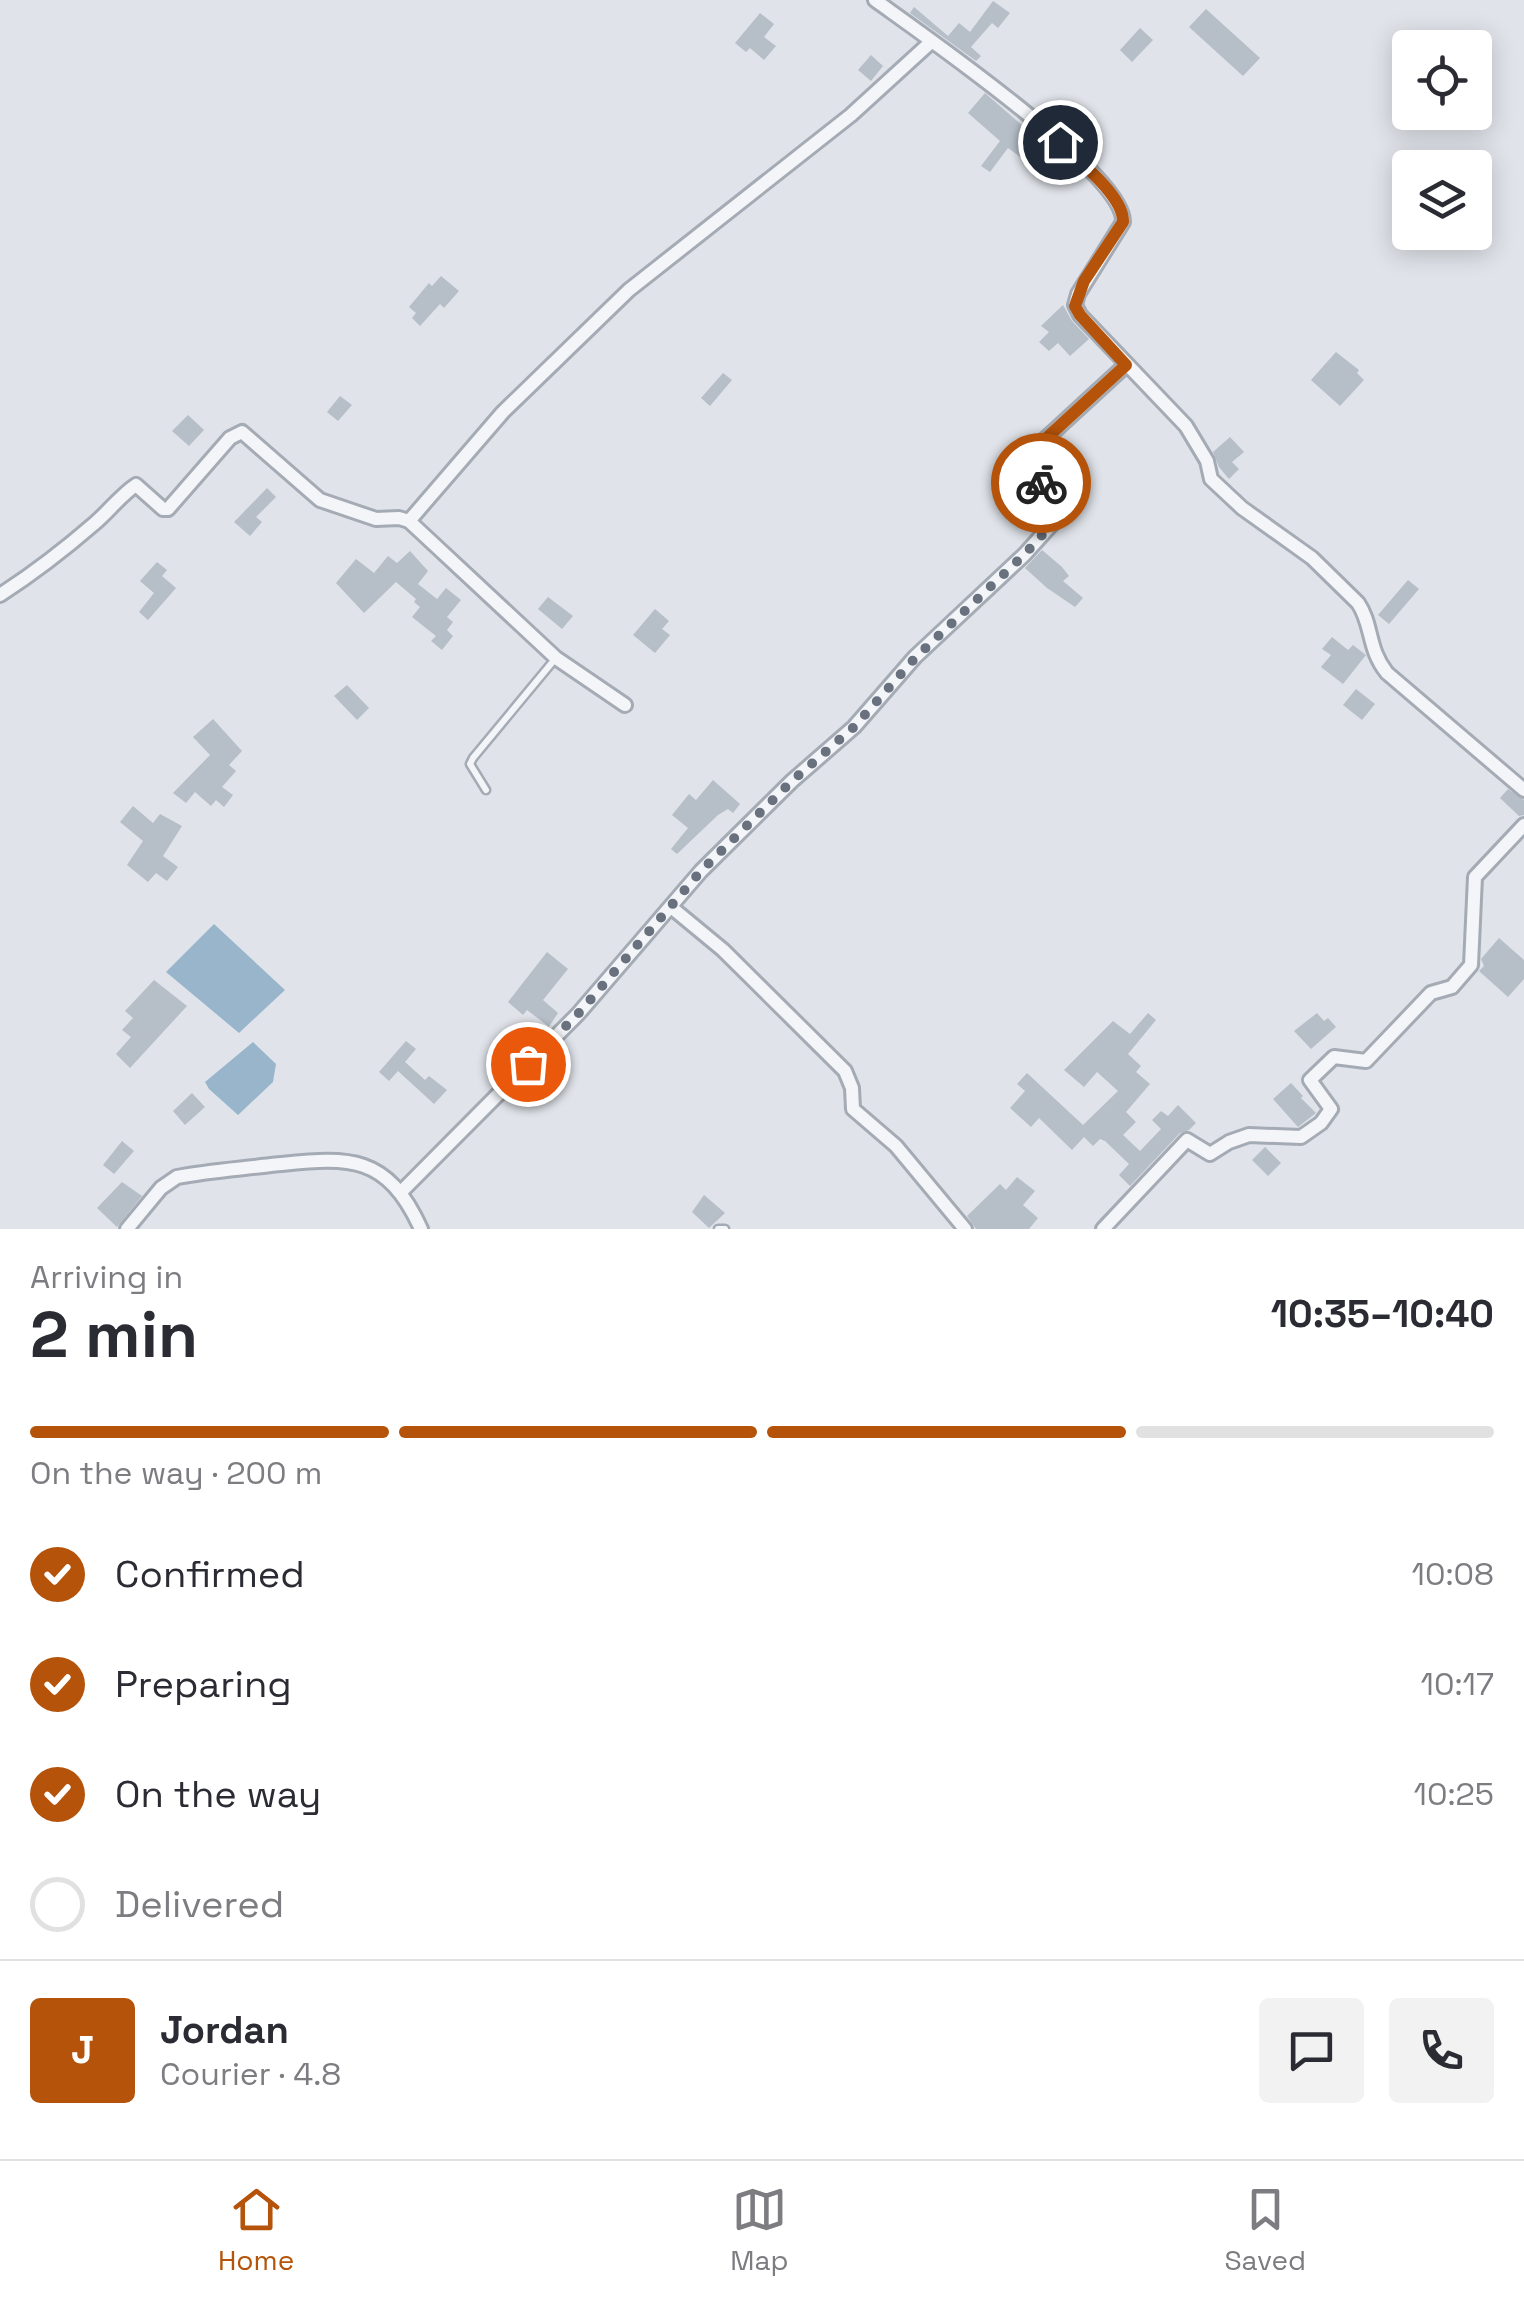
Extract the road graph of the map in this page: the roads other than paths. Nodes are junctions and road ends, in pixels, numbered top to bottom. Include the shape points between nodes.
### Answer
1 (875, 0) edge
2 (931, 42) junction
3 (1126, 365) junction
4 (409, 521) junction
5 (0, 595) edge
6 (556, 658) junction
7 (625, 705) dead end
8 (486, 790) dead end
9 (1524, 790) edge
10 (1524, 825) edge
11 (671, 906) junction
12 (401, 1192) junction
13 (128, 1229) edge
14 (421, 1229) edge
15 (966, 1229) edge
16 (1103, 1229) edge

1 - 2 street
2 - 3 street via 1048,129 1123,212 1075,306
2 - 4 street via 851,116 629,290 503,412
3 - 9 street via 1186,426 1208,460 1211,479 1358,603 1376,661 1387,674
3 - 11 street via 1027,456 1030,471 1064,505 1058,518
4 - 5 street via 376,519 320,500 242,432 168,509 132,486 53,560
4 - 6 street
6 - 7 street
6 - 8 lane via 470,764
10 - 16 street via 1475,877 1472,965 1452,987 1430,993 1366,1061 1334,1057 1321,1068 1310,1080 1330,1109 1321,1123 1301,1138 1249,1135 1210,1154 1187,1140
11 - 12 street via 578,1014
11 - 15 street via 845,1071 853,1109 896,1146
12 - 13 street via 363,1165 331,1158 204,1172 169,1182
12 - 14 street

